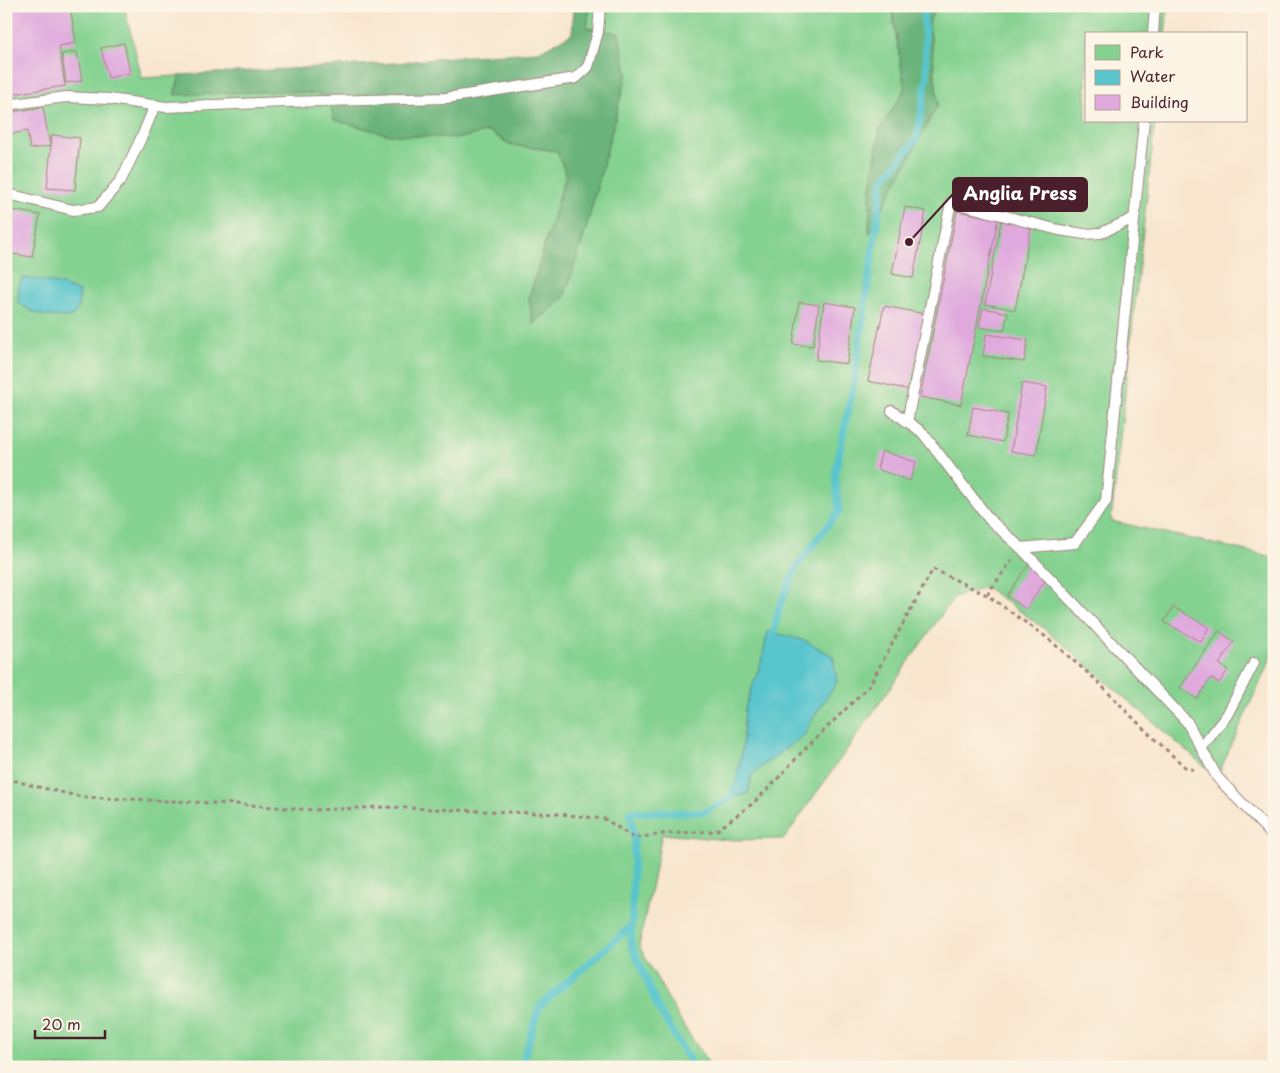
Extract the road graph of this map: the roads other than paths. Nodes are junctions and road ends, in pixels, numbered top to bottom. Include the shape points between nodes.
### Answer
1 (600, 6) edge
2 (1155, 6) edge
3 (1153, 32) edge
4 (155, 105) junction
5 (6, 106) edge
6 (1144, 122) edge
7 (8, 194) dead end
8 (1134, 218) junction
9 (892, 411) dead end
10 (907, 422) junction
11 (1021, 548) junction
12 (1254, 663) dead end
13 (1202, 747) junction
14 (1274, 837) edge

1 - 4 lane via 598,32 588,67 576,78 446,98
2 - 3 lane
4 - 5 lane via 66,97
4 - 7 lane via 121,180 98,207 74,210
6 - 8 lane
8 - 10 lane via 1101,233 1084,234 951,202
8 - 11 lane via 1106,501 1076,543
9 - 10 lane
10 - 11 lane via 922,432 989,519
11 - 13 lane via 1187,722
12 - 13 lane via 1227,715
13 - 14 lane via 1217,777

